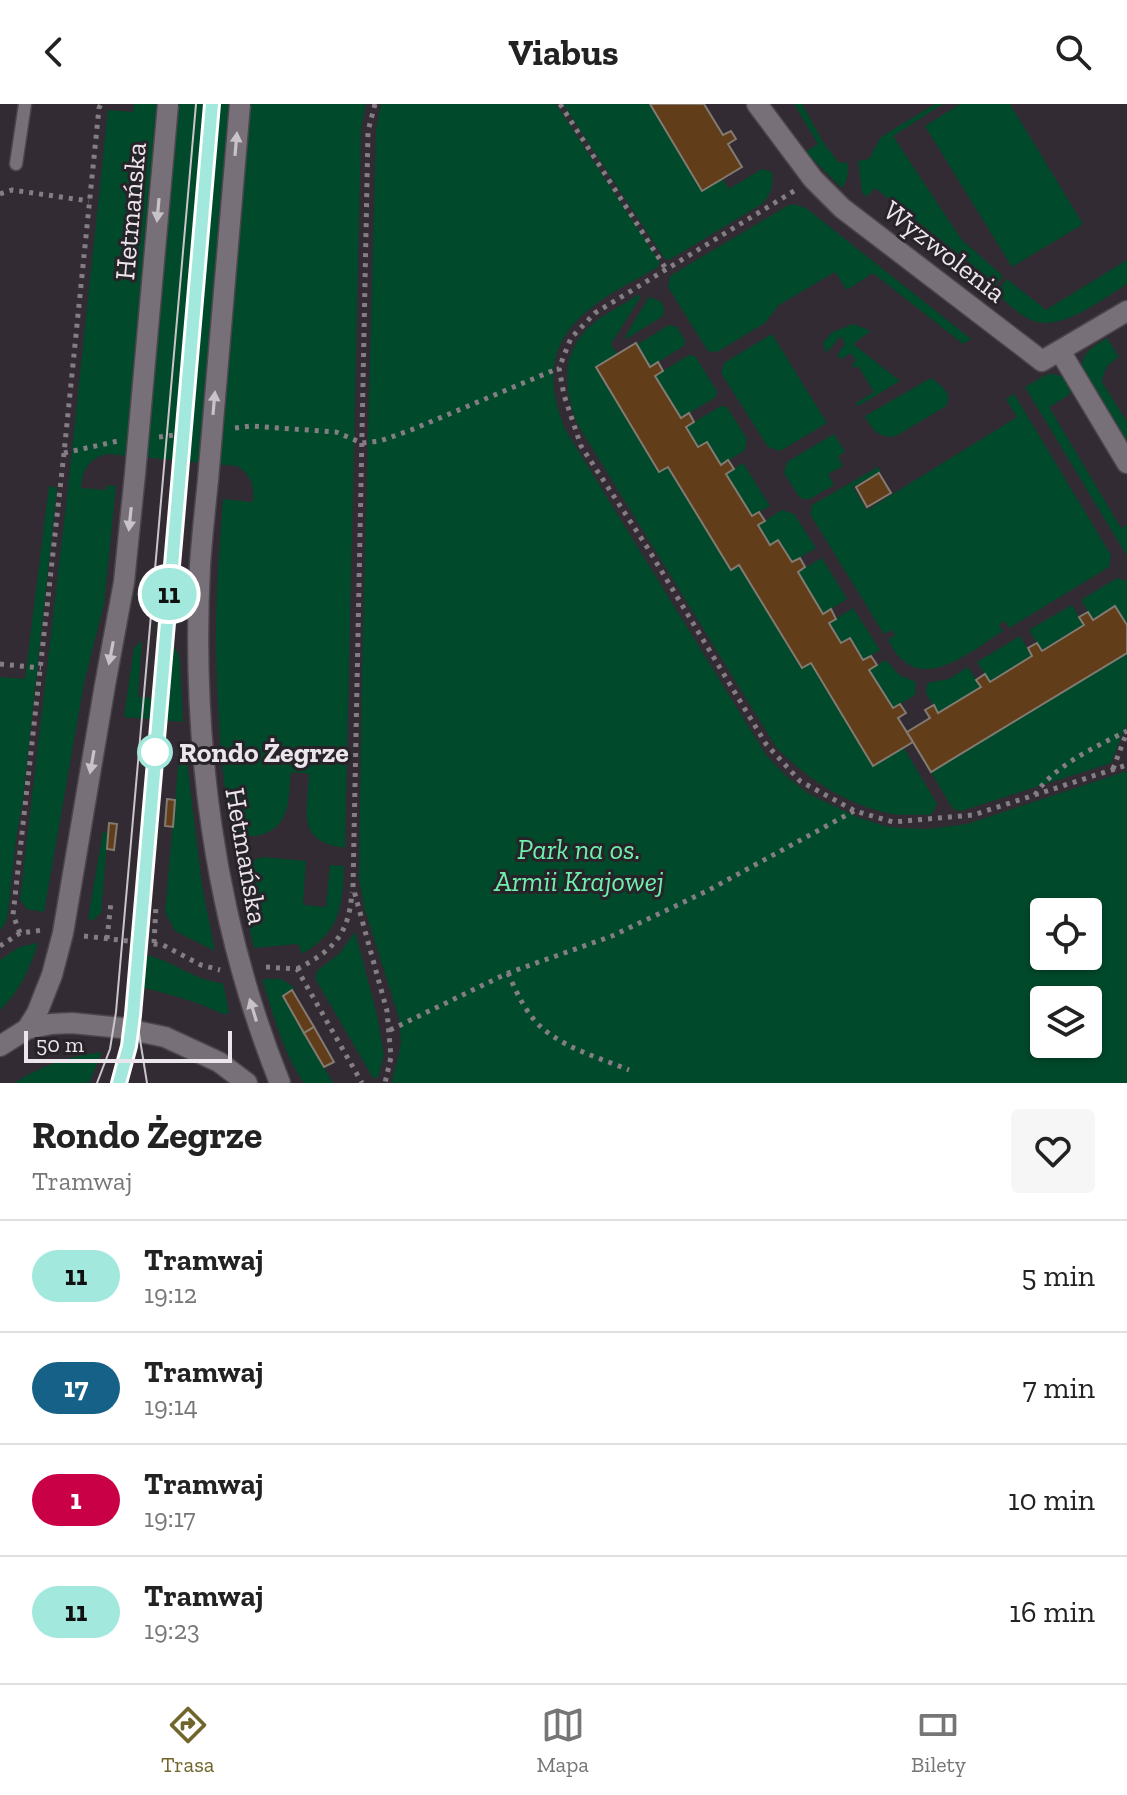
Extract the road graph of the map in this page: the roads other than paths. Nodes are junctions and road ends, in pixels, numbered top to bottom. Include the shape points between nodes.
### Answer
1 (25, 104) edge
2 (168, 104) edge
3 (240, 104) edge
4 (757, 104) edge
5 (16, 164) dead end
6 (1127, 311) edge
7 (1060, 351) junction
8 (1127, 463) edge
9 (27, 1029) junction
10 (0, 1046) edge
11 (247, 1083) edge
12 (280, 1083) edge

1 - 5 lane
2 -> 9 street, Hetmańska, bridge via 124,582 63,933 52,975
12 -> 3 street, Hetmańska, bridge via 240,970 215,857 201,720 200,565
4 - 7 street, Wyzwolenia via 813,179 842,208 1042,361
6 - 7 street
7 - 8 street
9 - 10 street
9 - 11 street via 72,1023 165,1037 219,1062

